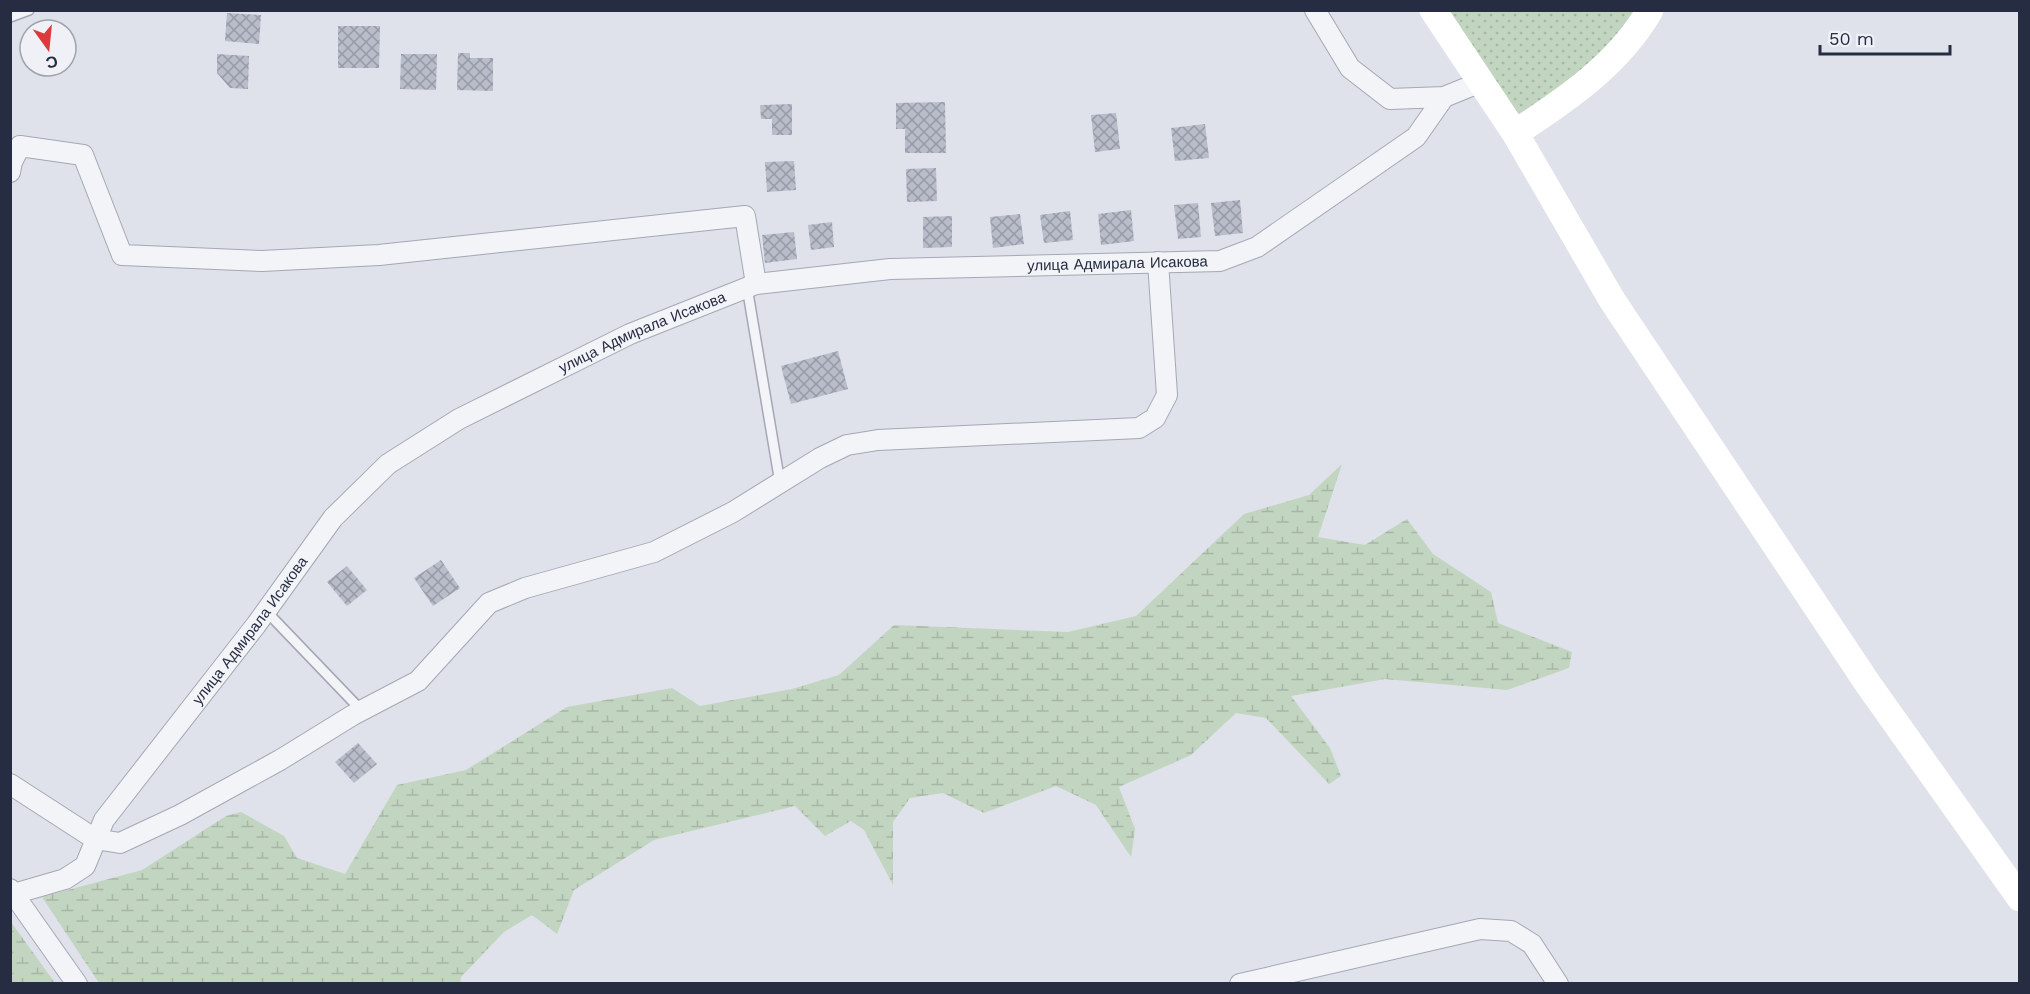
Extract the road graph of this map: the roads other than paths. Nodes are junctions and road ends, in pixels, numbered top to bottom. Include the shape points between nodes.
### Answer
1 (29, 10) edge
2 (1315, 10) edge
3 (1433, 10) edge
4 (1650, 10) edge
5 (10, 16) edge
6 (1481, 82) junction
7 (1444, 97) junction
8 (1515, 133) junction
9 (10, 172) edge
10 (1158, 262) junction
11 (751, 286) junction
12 (780, 483) junction
13 (266, 611) junction
14 (361, 710) junction
15 (10, 784) edge
16 (95, 839) junction
17 (12, 892) edge
18 (2019, 898) edge
19 (77, 984) edge
20 (1240, 984) edge
21 (1558, 984) edge

1 - 5 lane
2 - 7 street via 1350,68 1390,99
3 - 6 main road
4 - 8 main road via 1604,68 1559,105
6 - 7 street
6 - 8 main road
7 - 10 street, улица Адмирала Исакова via 1416,137 1257,247 1220,261
8 - 18 main road via 1612,300 1868,684
9 - 11 street via 20,146 82,154 122,255 262,261 379,255 745,216
10 - 11 street, улица Адмирала Исакова via 891,269
10 - 12 street via 1167,395 1155,418 1139,428 878,440 847,445
11 - 12 lane
11 - 13 street, улица Адмирала Исакова via 587,355 459,419 388,464 333,518
12 - 14 street via 734,512 654,552 525,588 489,603 417,681
13 - 14 lane
13 - 16 street, улица Адмирала Исакова via 104,820
14 - 16 street via 180,815 120,843
15 - 16 street
16 - 17 street, улица Адмирала Исакова via 85,866 65,879
17 - 19 street
20 - 21 street via 1480,929 1511,931 1532,944

